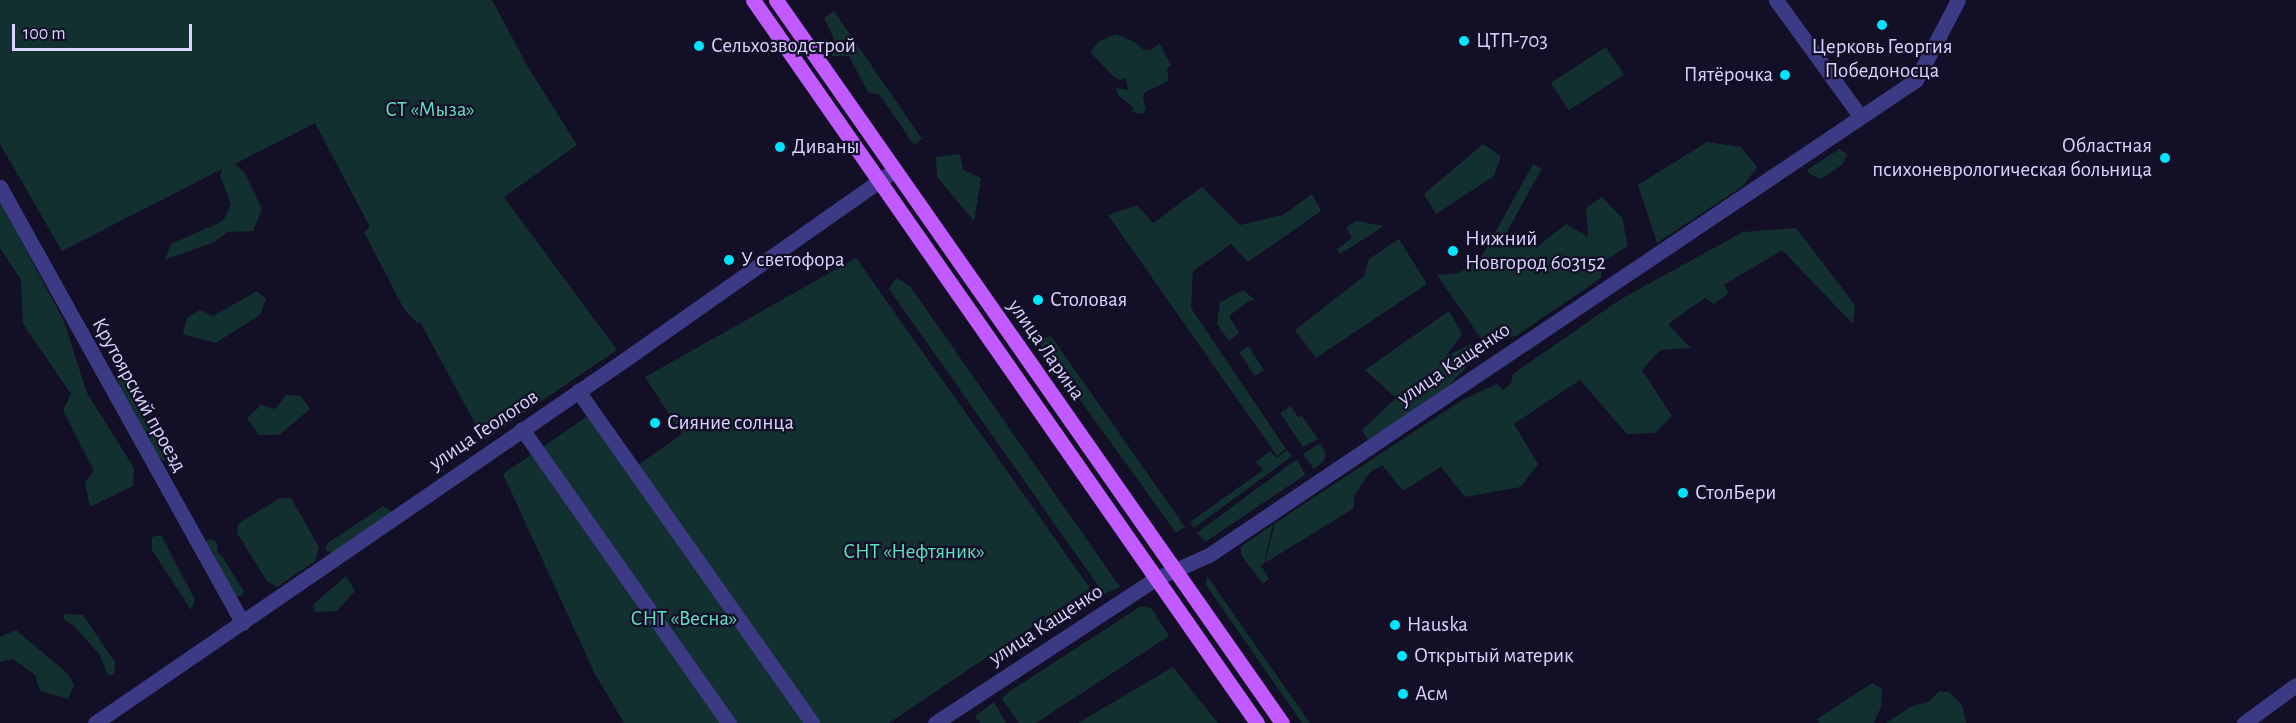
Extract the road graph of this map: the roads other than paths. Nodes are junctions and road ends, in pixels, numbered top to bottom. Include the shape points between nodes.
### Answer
1 (753, 0) edge
2 (776, 0) edge
3 (1776, 0) edge
4 (1958, 0) edge
5 (1860, 117) junction
6 (896, 170) junction
7 (880, 181) junction
8 (0, 187) edge
9 (578, 391) junction
10 (522, 429) junction
11 (1175, 570) junction
12 (1155, 579) junction
13 (243, 623) junction
14 (2296, 685) edge
15 (95, 723) edge
16 (729, 723) edge
17 (812, 723) edge
18 (935, 723) edge
19 (1257, 723) edge
20 (1282, 723) edge
21 (2244, 723) edge

1 - 7 main road, улица Ларина
2 - 6 main road, улица Ларина
3 - 5 street
4 - 5 street, улица Кащенко via 1916,80
5 - 11 street, улица Кащенко via 1209,555
6 - 7 street, улица Геологов
6 - 11 main road, улица Ларина
7 - 9 street, улица Геологов
7 - 12 main road, улица Ларина
8 - 13 street, Крутоярский проезд
9 - 10 street, улица Геологов
9 - 17 street
10 - 13 street, улица Геологов
10 - 16 street
11 - 12 street, улица Кащенко
11 - 20 main road, улица Ларина
12 - 18 street, улица Кащенко
12 - 19 main road, улица Ларина
13 - 15 street, улица Геологов
14 - 21 street

